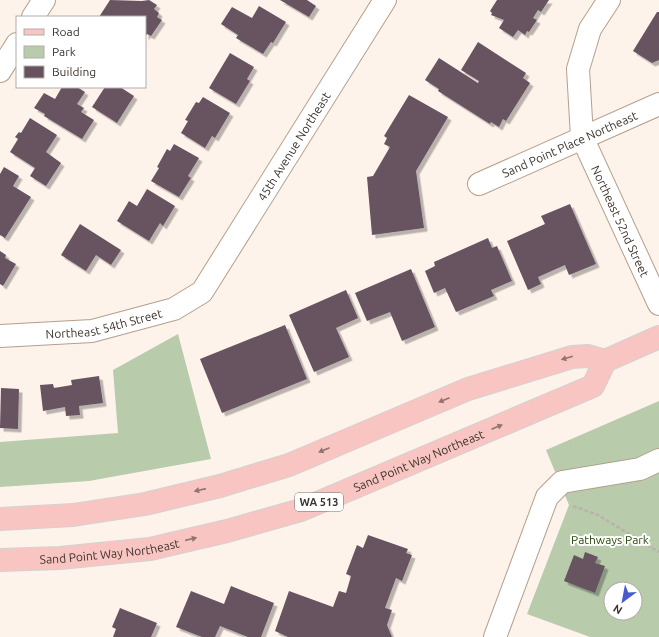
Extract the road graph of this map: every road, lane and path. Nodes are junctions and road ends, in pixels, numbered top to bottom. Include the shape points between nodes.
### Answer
1 (44, 0) edge
2 (385, 0) edge
3 (609, 0) edge
4 (34, 16) edge
5 (16, 46) edge
6 (0, 71) edge
7 (659, 104) edge
8 (582, 137) junction
9 (479, 184) dead end
10 (202, 292) joint
11 (659, 304) edge
12 (0, 336) edge
13 (659, 336) edge
14 (605, 361) junction
15 (659, 460) edge
16 (547, 497) junction
17 (0, 519) edge
18 (659, 552) edge
19 (0, 560) edge
20 (495, 637) edge

1 - 4 street
2 - 10 street, 45th Avenue Northeast
3 - 8 street via 590,29 578,69
5 - 6 street
7 - 8 street, Sand Point Place Northeast
8 - 9 street, Sand Point Place Northeast
8 - 11 street, Northeast 52nd Street
10 - 12 street, Northeast 54th Street via 174,309 92,331
13 - 14 main road
14 -> 17 main road via 588,356 572,357 468,389 289,465 220,486 145,504 73,515
19 -> 14 main road, Sand Point Way Northeast / WA 513 via 60,558 150,549 301,510 593,386
15 - 16 street via 640,469 562,482
16 - 18 path via 598,515
16 - 20 street

